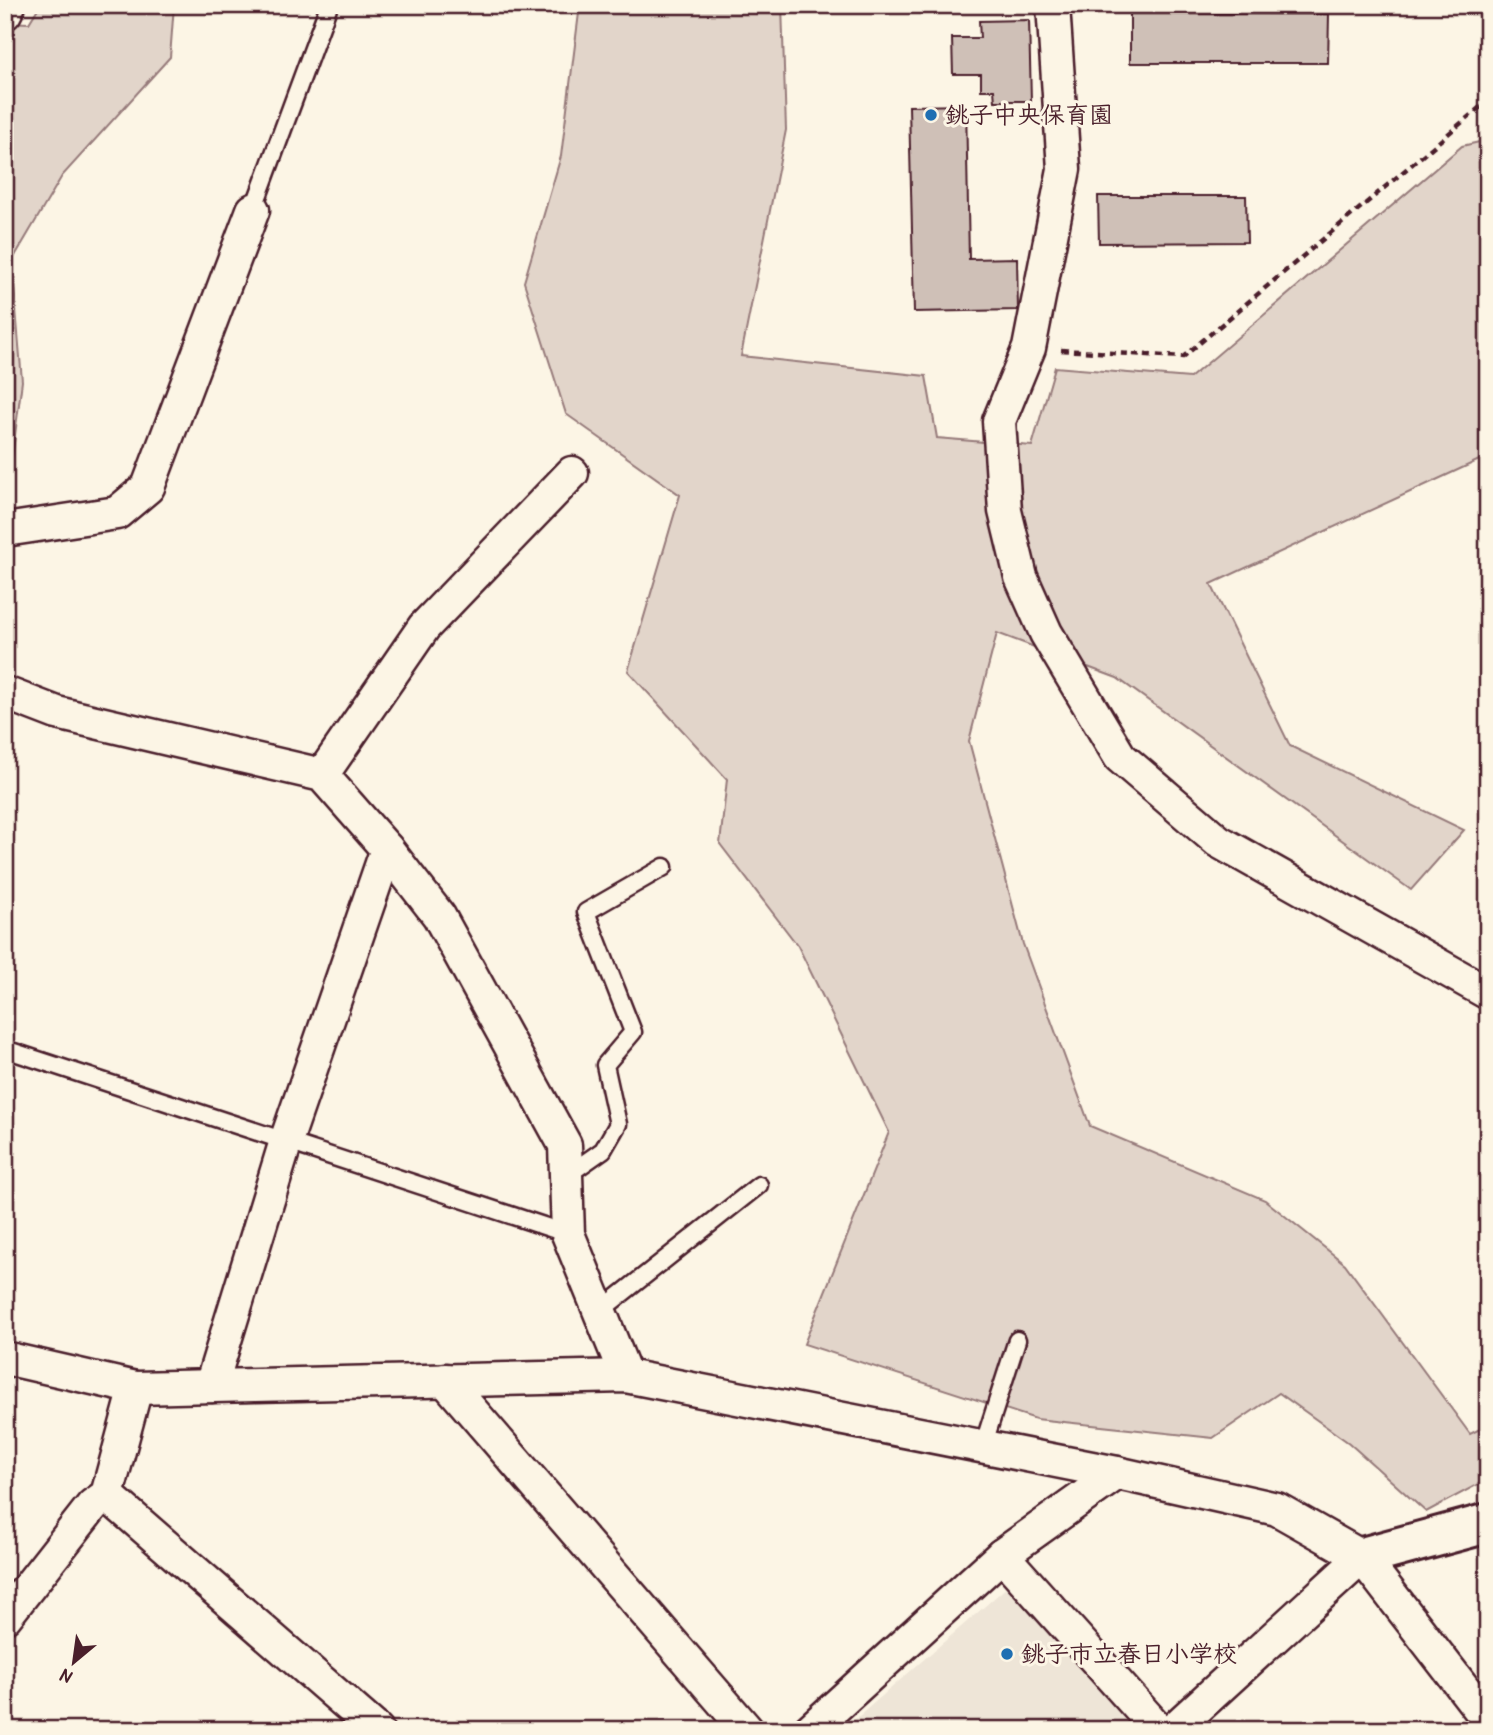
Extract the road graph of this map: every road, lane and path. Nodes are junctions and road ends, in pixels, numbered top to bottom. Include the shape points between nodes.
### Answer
1 (9, 5) edge
2 (329, 5) edge
3 (1053, 5) edge
4 (5, 13) edge
5 (1488, 106) edge
6 (253, 210) joint
7 (1029, 348) junction
8 (572, 473) dead end
9 (5, 530) edge
10 (5, 693) edge
11 (322, 775) junction
12 (387, 849) junction
13 (664, 867) dead end
14 (1488, 993) edge
15 (5, 1049) edge
16 (286, 1141) junction
17 (566, 1176) junction
18 (759, 1185) dead end
19 (568, 1234) junction
20 (600, 1311) junction
21 (1017, 1340) dead end
22 (5, 1358) edge
23 (626, 1376) junction
24 (445, 1380) junction
25 (211, 1386) junction
26 (136, 1388) junction
27 (982, 1446) junction
28 (1117, 1473) junction
29 (107, 1495) junction
30 (1488, 1523) edge
31 (1002, 1555) junction
32 (1362, 1557) junction
33 (5, 1617) edge
34 (1488, 1720) edge
35 (377, 1730) edge
36 (747, 1730) edge
37 (810, 1730) edge
38 (1159, 1730) edge
39 (1173, 1730) edge

1 - 4 street
2 - 6 lane
3 - 7 street via 1064,169
5 - 7 path via 1479,108 1183,357
6 - 9 street via 148,487 117,513
7 - 14 street via 999,421 1005,511 1021,577 1041,622 1120,757 1218,841
8 - 11 street via 424,627
10 - 11 street via 57,713
11 - 12 street
12 - 16 street
12 - 17 street via 439,916 565,1145
13 - 17 lane via 586,912 634,1032 605,1065 618,1124 603,1150
15 - 16 lane
16 - 19 lane
16 - 25 street
17 - 19 street
18 - 20 lane
19 - 20 street
20 - 23 street
21 - 27 lane
22 - 26 street
23 - 24 street
23 - 27 street
24 - 25 street
24 - 36 street
25 - 26 street
26 - 29 street
27 - 28 street
28 - 31 street
28 - 32 street via 1277,1509
29 - 33 street via 93,1505
29 - 35 street
30 - 32 street
31 - 37 street
31 - 38 street
32 - 34 street
32 - 39 street

